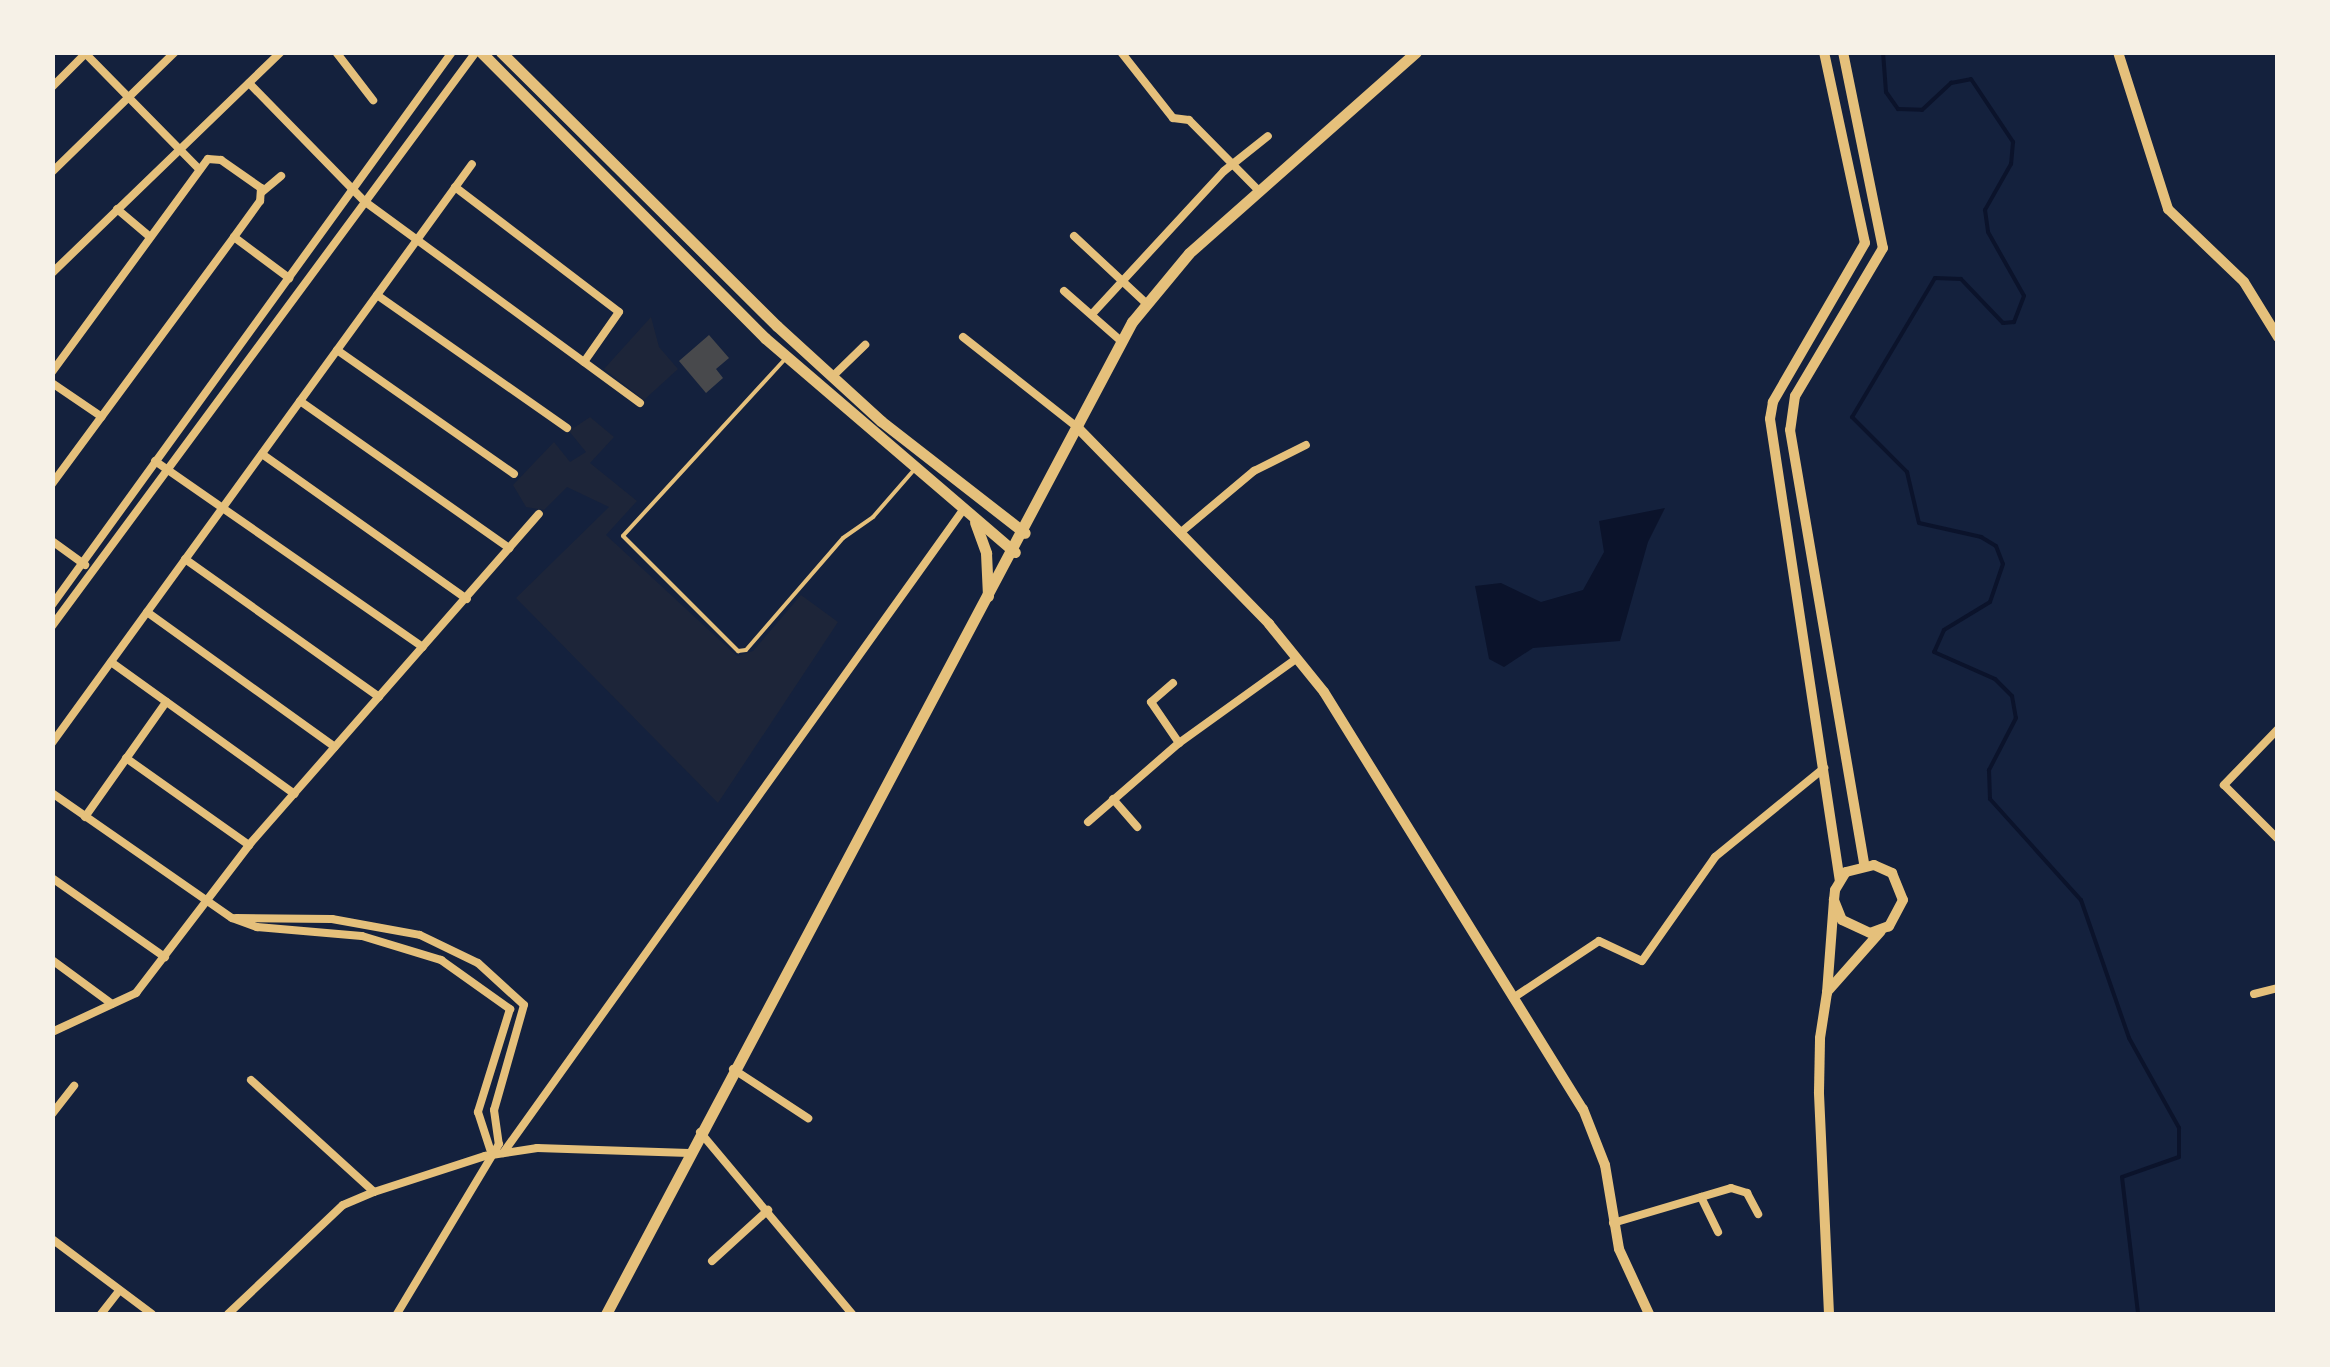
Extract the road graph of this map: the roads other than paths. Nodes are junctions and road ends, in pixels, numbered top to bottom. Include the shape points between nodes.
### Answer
1 (175, 52) edge
2 (281, 52) edge
3 (336, 52) edge
4 (452, 52) edge
5 (478, 52) edge
6 (502, 52) edge
7 (1121, 52) edge
8 (1416, 52) edge
9 (1824, 52) edge
10 (1843, 52) edge
11 (2118, 52) edge
12 (84, 53) edge
13 (249, 82) junction
14 (52, 87) edge
15 (128, 98) junction
16 (373, 100) dead end
17 (1268, 136) dead end
18 (180, 149) junction
19 (472, 164) dead end
20 (1234, 164) junction
21 (198, 168) junction
22 (52, 172) edge
23 (1872, 172) junction
24 (281, 176) dead end
25 (1854, 176) junction
26 (455, 187) junction
27 (354, 190) junction
28 (1258, 190) junction
29 (262, 192) junction
30 (364, 201) junction
31 (117, 209) junction
32 (149, 236) junction
33 (1074, 236) dead end
34 (234, 237) junction
35 (416, 240) junction
36 (52, 273) edge
37 (289, 278) junction
38 (1120, 279) junction
39 (1064, 291) dead end
40 (377, 295) junction
41 (1146, 304) junction
42 (1094, 313) junction
43 (777, 326) junction
44 (963, 336) dead end
45 (2278, 337) edge
46 (765, 338) junction
47 (1122, 342) junction
48 (865, 344) dead end
49 (338, 350) junction
50 (786, 358) junction
51 (584, 362) junction
52 (52, 372) edge
53 (832, 376) junction
54 (52, 383) edge
55 (300, 401) junction
56 (640, 403) dead end
57 (102, 417) junction
58 (567, 428) dead end
59 (1078, 428) junction
60 (1306, 445) dead end
61 (262, 454) junction
62 (925, 456) junction
63 (156, 461) junction
64 (52, 464) edge
65 (168, 470) junction
66 (62, 471) junction
67 (913, 472) junction
68 (514, 474) dead end
69 (52, 484) edge
70 (223, 507) junction
71 (964, 510) junction
72 (539, 514) dead end
73 (974, 519) junction
74 (1025, 532) junction
75 (1180, 533) junction
76 (52, 541) edge
77 (510, 548) junction
78 (1015, 552) junction
79 (185, 559) junction
80 (82, 563) junction
81 (93, 571) junction
82 (466, 599) junction
83 (988, 600) junction
84 (52, 605) edge
85 (148, 612) junction
86 (52, 626) edge
87 (423, 647) junction
88 (1296, 659) junction
89 (111, 662) junction
90 (1173, 683) dead end
91 (379, 697) junction
92 (166, 702) junction
93 (2278, 729) edge
94 (52, 743) edge
95 (1180, 744) junction
96 (335, 748) junction
97 (126, 758) junction
98 (1824, 768) junction
99 (52, 794) edge
100 (294, 794) junction
101 (1113, 799) junction
102 (85, 817) junction
103 (1088, 822) dead end
104 (1137, 827) dead end
105 (2278, 839) edge
106 (250, 846) junction
107 (1864, 864) junction
108 (52, 878) edge
109 (1840, 880) junction
110 (1834, 900) junction
111 (203, 901) junction
112 (232, 918) junction
113 (1880, 931) junction
114 (442, 944) junction
115 (165, 957) junction
116 (52, 960) edge
117 (441, 960) junction
118 (2278, 988) edge
119 (1827, 993) junction
120 (2254, 994) dead end
121 (1513, 998) junction
122 (112, 1004) junction
123 (52, 1032) edge
124 (734, 1069) junction
125 (251, 1080) dead end
126 (74, 1086) dead end
127 (52, 1114) edge
128 (808, 1118) dead end
129 (700, 1132) junction
130 (503, 1153) junction
131 (688, 1153) junction
132 (492, 1155) junction
133 (374, 1192) junction
134 (1701, 1197) junction
135 (768, 1210) junction
136 (1758, 1214) dead end
137 (1613, 1223) junction
138 (1718, 1232) dead end
139 (52, 1239) edge
140 (712, 1261) dead end
141 (119, 1291) junction
142 (101, 1314) edge
143 (152, 1314) edge
144 (228, 1314) edge
145 (397, 1314) edge
146 (606, 1314) edge
147 (852, 1314) edge
148 (1649, 1314) edge
149 (1829, 1314) edge

1 - 15 street
2 - 13 street
3 - 16 street
4 - 27 street
5 - 30 street
5 - 46 main road
6 - 43 main road
7 - 20 street via 1173,118 1190,120
8 - 28 main road
9 - 25 street
10 - 23 street
11 - 45 street via 2168,210 2244,282
12 - 14 street
12 - 15 street
13 - 18 street
13 - 27 street
15 - 18 street
15 - 22 street
17 - 20 street
18 - 21 street
18 - 31 street
19 - 26 street
20 - 28 street
20 - 38 street
21 - 29 street via 216,158
21 - 32 street
23 - 25 street
23 - 107 street via 1883,248 1795,396 1790,430
24 - 29 street
25 - 98 street via 1865,243 1770,419
26 - 35 street
26 - 51 street via 616,308 616,324
27 - 30 street
27 - 37 street
28 - 41 main road
29 - 34 street
30 - 35 street
30 - 65 street
31 - 32 street
31 - 36 street
32 - 52 street
33 - 38 street
34 - 37 street
34 - 57 street
35 - 40 street
35 - 51 street
37 - 63 street
38 - 41 street
38 - 42 street
39 - 42 street
40 - 49 street
40 - 58 street
41 - 47 main road
42 - 47 street
43 - 46 main road
43 - 53 main road
44 - 59 street
46 - 50 main road
47 - 59 main road
48 - 53 street
49 - 55 street
49 - 68 street
50 - 67 main road
50 - 67 lane via 623,536 738,651 746,650 843,538
51 - 56 street
53 - 62 main road
54 - 57 street
55 - 61 street
55 - 77 street
57 - 66 street
59 - 74 main road
59 - 75 street
60 - 75 street via 1254,472
61 - 70 street
61 - 82 street
62 - 67 main road
62 - 74 main road
63 - 65 street
63 - 80 street
64 - 66 street
65 - 70 street
65 - 81 street
66 - 69 street
67 - 71 main road
70 - 79 street
70 - 87 street
71 - 73 main road
71 - 130 street
72 - 77 street
73 - 78 main road
73 - 83 main road via 986,553
74 - 78 main road
75 - 88 street
76 - 80 street
77 - 82 street
78 - 83 main road
79 - 85 street
79 - 91 street
80 - 81 street
80 - 84 street
81 - 86 street
82 - 87 street
83 - 124 main road
85 - 89 street
85 - 96 street
87 - 91 street
88 - 95 street
88 - 121 street via 1324,692
89 - 92 street
89 - 94 street
90 - 95 street via 1152,704
91 - 96 street
92 - 97 street
92 - 100 street
93 - 105 street via 2224,785
95 - 101 street
96 - 100 street
97 - 102 street
97 - 106 street
98 - 109 street
98 - 121 street via 1715,857 1642,961 1599,941
99 - 102 street
100 - 106 street
101 - 103 street
101 - 104 street
102 - 111 street
106 - 111 street
107 - 109 street
107 - 113 street via 1892,873 1902,890 1896,919
108 - 115 street
109 - 110 street
110 - 113 street via 1850,928
110 - 119 street
111 - 112 street
111 - 115 street
112 - 114 street via 332,918
112 - 117 street via 257,927 362,936
113 - 119 street
114 - 117 street
114 - 132 street via 478,963 524,1005 494,1110 499,1144
115 - 122 street via 136,993
116 - 122 street
117 - 132 street via 510,1011 478,1112
118 - 120 street
119 - 149 street via 1819,1092
121 - 137 street via 1599,1143
122 - 123 street
124 - 128 street
124 - 129 main road
125 - 133 street
126 - 127 street
129 - 131 main road
129 - 135 street
130 - 131 street
130 - 132 street
131 - 146 main road
132 - 133 street
132 - 145 street
133 - 144 street via 343,1205
134 - 136 street via 1740,1189
134 - 137 street
134 - 138 street
135 - 140 street
135 - 147 street
137 - 148 street
139 - 141 street
141 - 142 street
141 - 143 street

